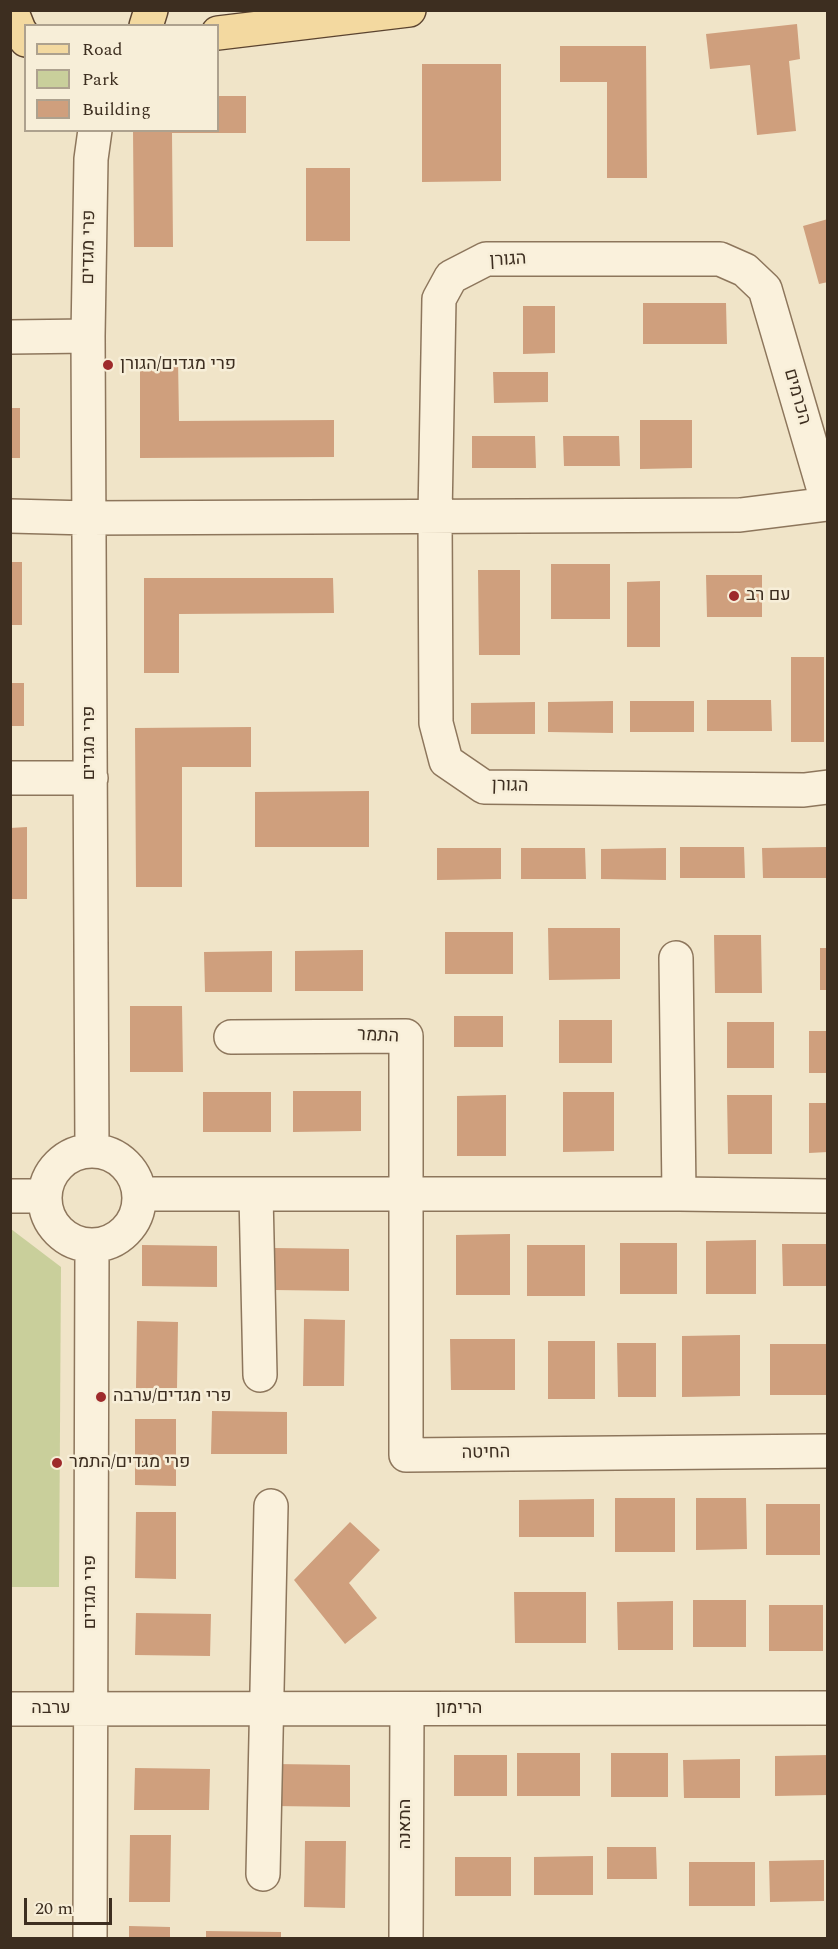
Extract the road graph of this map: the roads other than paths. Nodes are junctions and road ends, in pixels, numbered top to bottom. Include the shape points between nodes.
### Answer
1 (11, 10) edge
2 (409, 10) edge
3 (219, 33) edge
4 (24, 37) edge
5 (91, 140) edge
6 (765, 289) joint
7 (88, 336) junction
8 (10, 337) edge
9 (828, 504) edge
10 (10, 516) edge
11 (435, 516) junction
12 (90, 518) junction
13 (10, 778) edge
14 (90, 778) junction
15 (828, 787) edge
16 (676, 958) dead end
17 (231, 1037) dead end
18 (92, 1150) junction
19 (140, 1194) junction
20 (256, 1194) junction
21 (406, 1194) junction
22 (679, 1194) junction
23 (10, 1196) edge
24 (44, 1196) junction
25 (828, 1196) edge
26 (92, 1245) junction
27 (260, 1375) dead end
28 (828, 1451) edge
29 (271, 1506) dead end
30 (91, 1708) junction
31 (828, 1708) edge
32 (10, 1709) edge
33 (267, 1709) junction
34 (406, 1709) junction
35 (263, 1874) dead end
36 (90, 1938) edge
37 (406, 1938) edge

1 - 4 main road
2 - 3 main road
5 - 7 street, פרי מגדים
6 - 9 street, הכרמים
6 - 11 street, הגורן via 745,270 720,260 486,260 451,277 439,299
7 - 8 street
7 - 12 street, פרי מגדים
9 - 11 street via 740,515
10 - 12 street
11 - 12 street
11 - 15 street, הגורן via 436,723 446,761 484,787
12 - 14 street, פרי מגדים
13 - 14 street
14 - 18 street, פרי מגדים
16 - 22 street
17 - 21 street, התמר via 406,1036
18 - 19 street via 119,1159 133,1174
18 - 24 street via 65,1159 54,1169
19 - 20 street
19 - 26 street via 132,1224 121,1236
20 - 21 street
20 - 27 street
21 - 22 street
21 - 28 street, החיטה via 406,1455
22 - 25 street
23 - 24 street
24 - 26 street via 47,1214 58,1232 80,1244
26 - 30 street, פרי מגדים
29 - 33 street
30 - 32 street, ערבה
30 - 33 street, הרימון
30 - 36 street, פרי מגדים
31 - 34 street, הרימון
33 - 34 street, הרימון
33 - 35 street
34 - 37 street, התאנה

